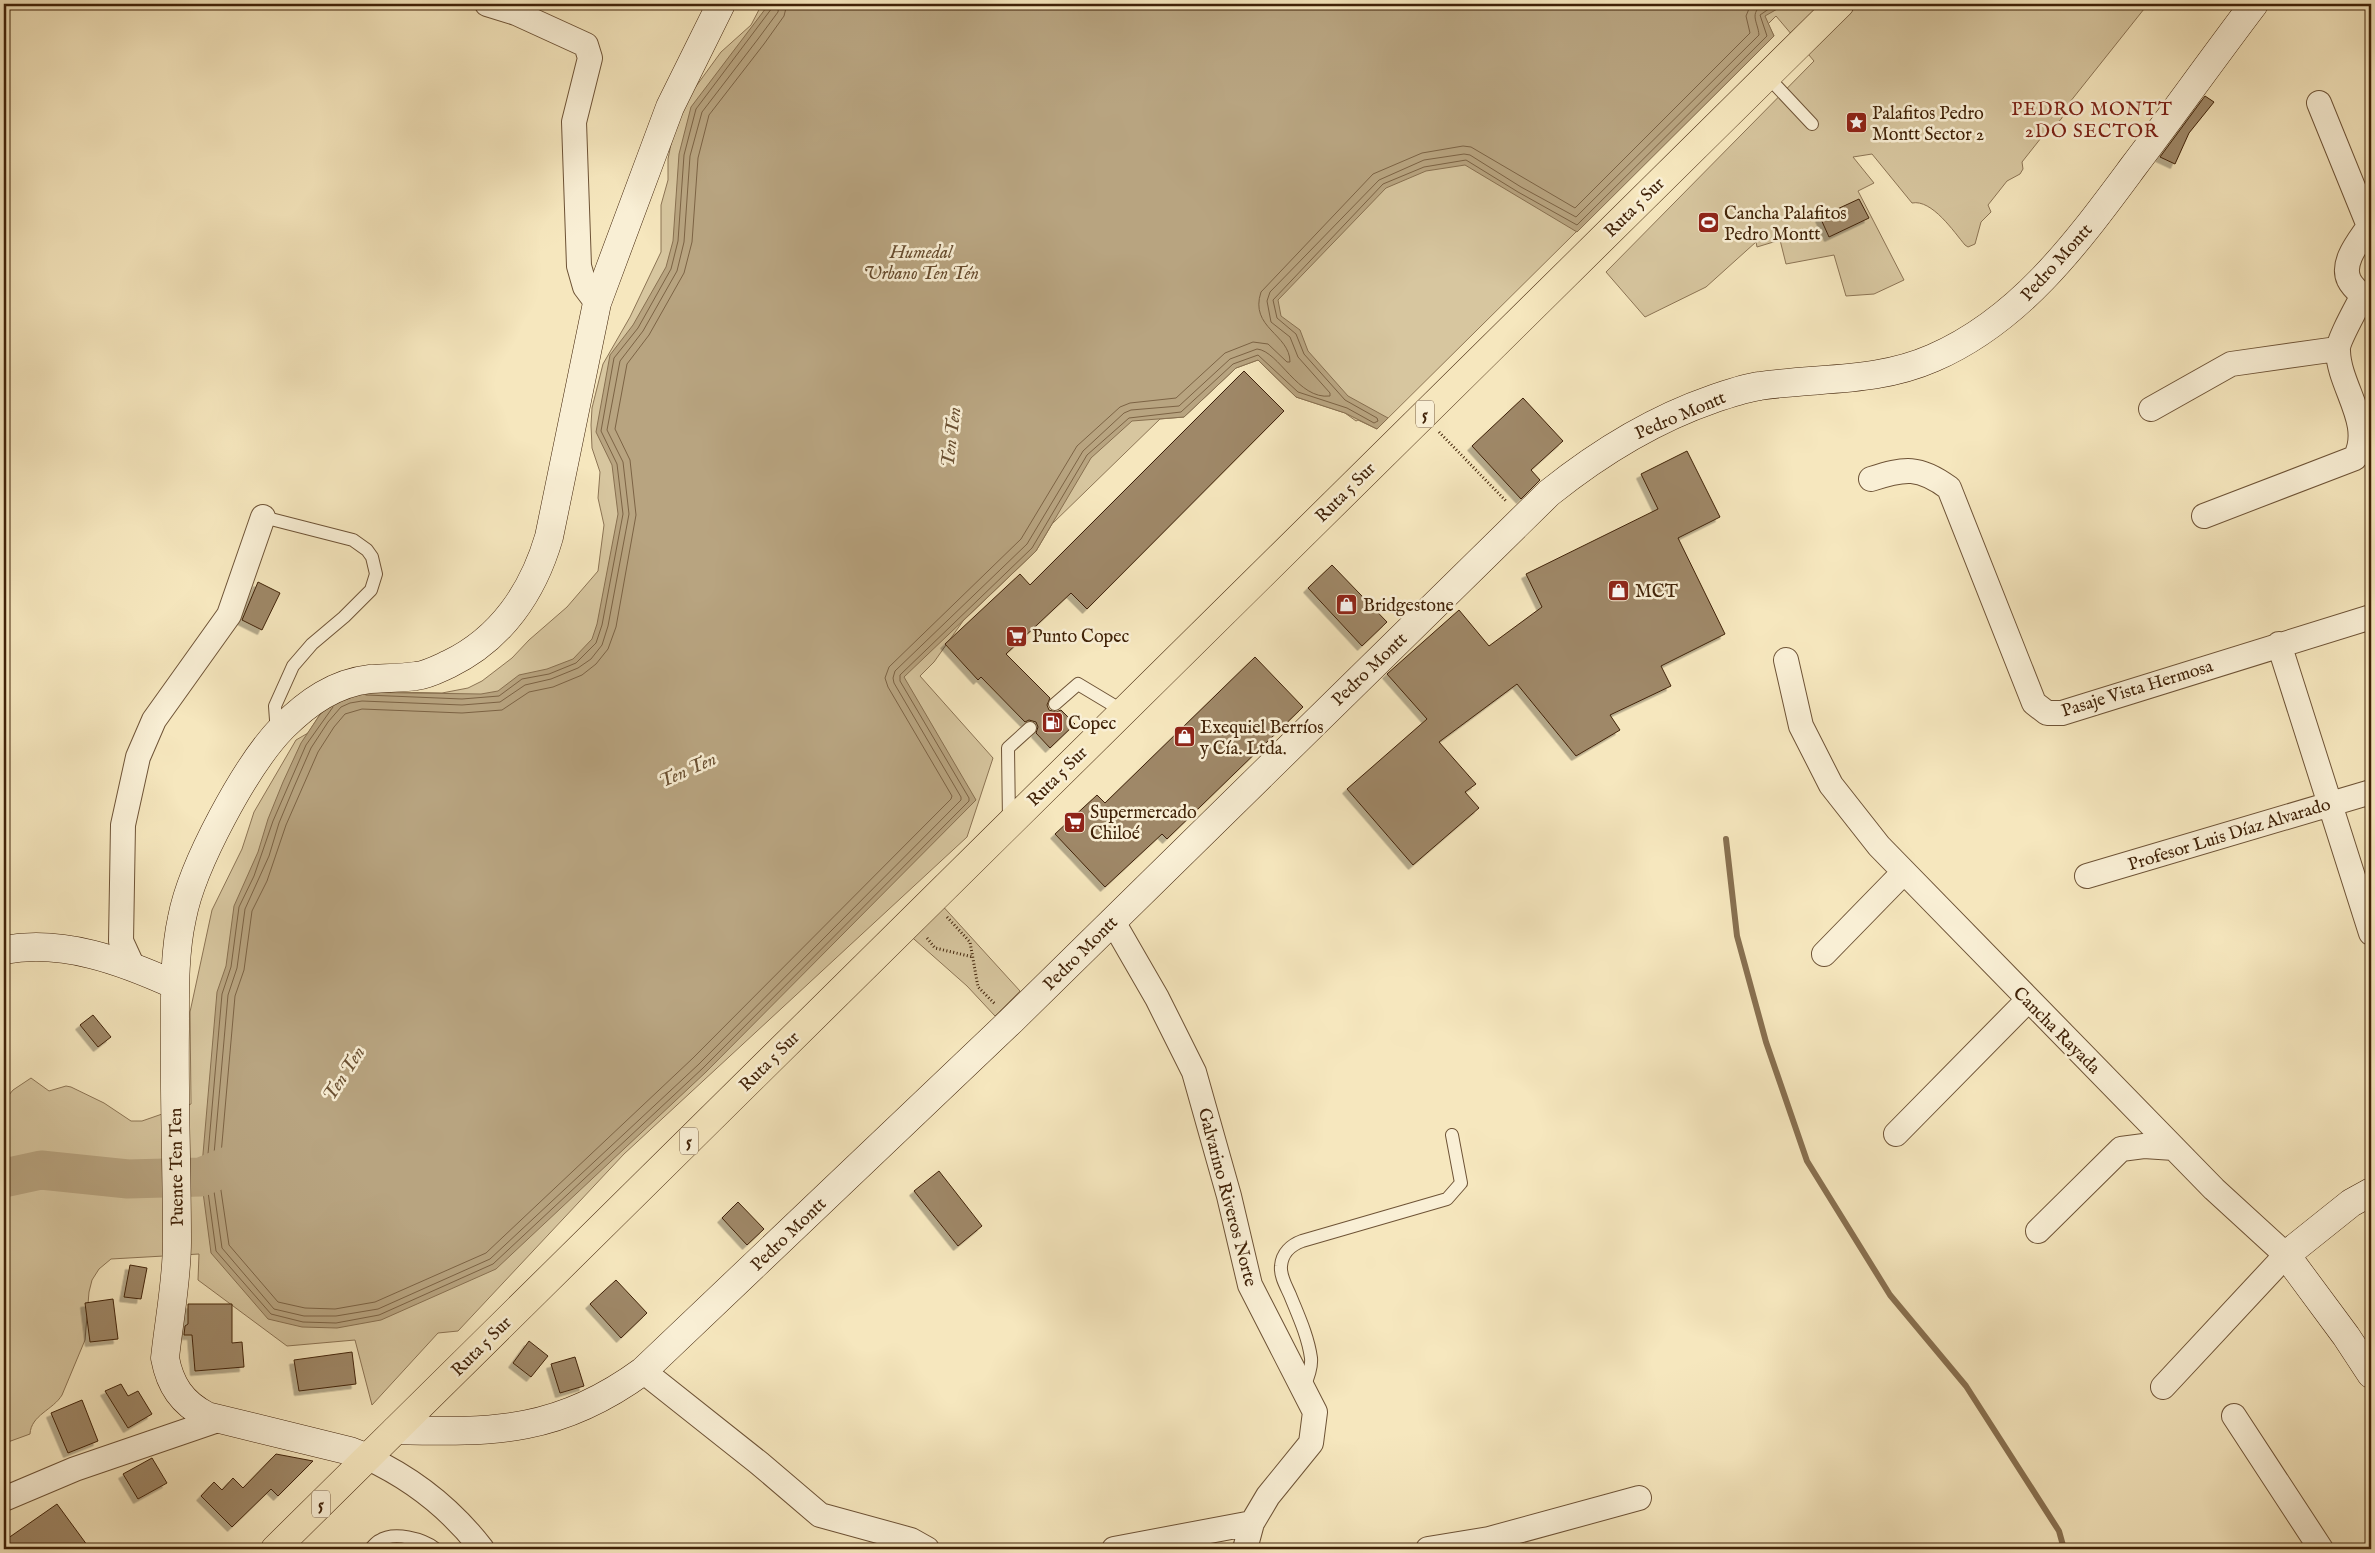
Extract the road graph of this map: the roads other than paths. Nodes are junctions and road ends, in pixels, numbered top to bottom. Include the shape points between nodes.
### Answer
1 (488, 4) edge
2 (721, 4) edge
3 (1840, 4) edge
4 (2254, 4) edge
5 (1767, 76) junction
6 (2319, 103) dead end
7 (1812, 124) dead end
8 (2370, 225) edge
9 (2361, 293) edge
10 (597, 303) junction
11 (2337, 349) junction
12 (2151, 409) dead end
13 (1871, 479) dead end
14 (2204, 516) dead end
15 (263, 518) joint
16 (2371, 617) edge
17 (2279, 644) junction
18 (1786, 660) dead end
19 (1056, 704) dead end
20 (1123, 711) junction
21 (1030, 728) dead end
22 (281, 729) junction
23 (2371, 792) edge
24 (2330, 804) junction
25 (1009, 823) junction
26 (1904, 872) junction
27 (2087, 876) dead end
28 (1112, 920) junction
29 (2371, 933) edge
30 (4, 950) edge
31 (1824, 954) dead end
32 (132, 965) junction
33 (175, 984) junction
34 (2028, 1000) junction
35 (1896, 1134) dead end
36 (1452, 1135) dead end
37 (2174, 1148) junction
38 (2371, 1192) edge
39 (2038, 1231) dead end
40 (2286, 1255) junction
41 (643, 1371) junction
42 (2371, 1374) edge
43 (1304, 1387) junction
44 (2163, 1387) dead end
45 (2234, 1416) dead end
46 (218, 1420) junction
47 (396, 1430) junction
48 (368, 1458) junction
49 (1639, 1498) dead end
50 (4, 1499) edge
51 (1252, 1523) junction
52 (274, 1549) edge
53 (370, 1549) edge
54 (436, 1549) edge
55 (482, 1549) edge
56 (927, 1549) edge
57 (1114, 1549) edge
58 (1245, 1549) edge
59 (1428, 1549) edge
60 (2321, 1549) edge

1 - 10 street via 586,44 590,58 574,122 579,266 585,286
2 - 10 street, Puente Ten Ten via 670,107
3 - 5 highway, Ruta 5 Sur / 5
4 - 28 street, Pedro Montt via 2073,244 2022,300 1980,334 1932,358 1888,372 1852,379 1759,386 1697,405 1607,450 1556,488 1523,519
5 - 7 lane
5 - 20 highway, Ruta 5 Sur / 5
6 - 8 street
8 - 9 street via 2348,259
9 - 11 street
10 - 22 street, Puente Ten Ten via 549,537 537,573 522,600 493,634 458,659 418,676 369,680 331,689 304,706
11 - 12 street via 2232,364
11 - 14 street via 2362,433 2362,446 2355,458
13 - 17 street, Pasaje Vista Hermosa via 1898,470 1918,472 1933,476 1949,488 2034,703 2047,713 2062,713
15 - 22 lane via 353,540 372,557 376,574 371,590 293,666 275,706 276,720
15 - 32 street via 229,615 154,720 138,757 123,825 121,941
16 - 17 street, Pasaje Vista Hermosa
17 - 24 street
18 - 26 street, Cancha Rayada via 1801,726 1831,785
19 - 20 lane via 1078,684
20 - 25 highway, Ruta 5 Sur / 5
21 - 25 lane via 1008,748
22 - 33 street, Puente Ten Ten via 236,793 198,871 182,917
23 - 24 street, Profesor Luis Díaz Alvarado
24 - 27 street, Profesor Luis Díaz Alvarado
24 - 29 street
25 - 47 highway, Ruta 5 Sur / 5
26 - 31 street
26 - 34 street, Cancha Rayada
28 - 41 street, Pedro Montt via 1012,1020
28 - 43 street, Galvarino Riveros Norte via 1157,998 1194,1072 1250,1285
30 - 32 street via 75,950
32 - 33 street
33 - 46 street, Puente Ten Ten via 177,1245 165,1358 171,1383 187,1403
34 - 35 street
34 - 37 street, Cancha Rayada
36 - 43 lane via 1461,1183 1447,1199 1296,1243 1285,1252 1281,1273 1307,1339 1311,1360 1310,1374
37 - 39 street via 2144,1146 2121,1149
37 - 40 street, Cancha Rayada
38 - 40 street via 2351,1203
40 - 42 street, Cancha Rayada
40 - 44 street
41 - 47 street, Pedro Montt via 599,1400 548,1420 493,1430
41 - 56 street via 820,1516 911,1540
43 - 51 street, Galvarino Riveros Norte via 1315,1412 1311,1443 1268,1496
45 - 60 street
46 - 48 street, Puente Ten Ten via 263,1428
46 - 50 street via 75,1469
47 - 48 highway, Ruta 5 Sur / 5
48 - 52 highway, Ruta 5 Sur / 5
48 - 55 street via 428,1493
49 - 59 street via 1489,1539
51 - 57 street
51 - 58 street, Galvarino Riveros Norte
53 - 54 lane via 379,1540 396,1537

